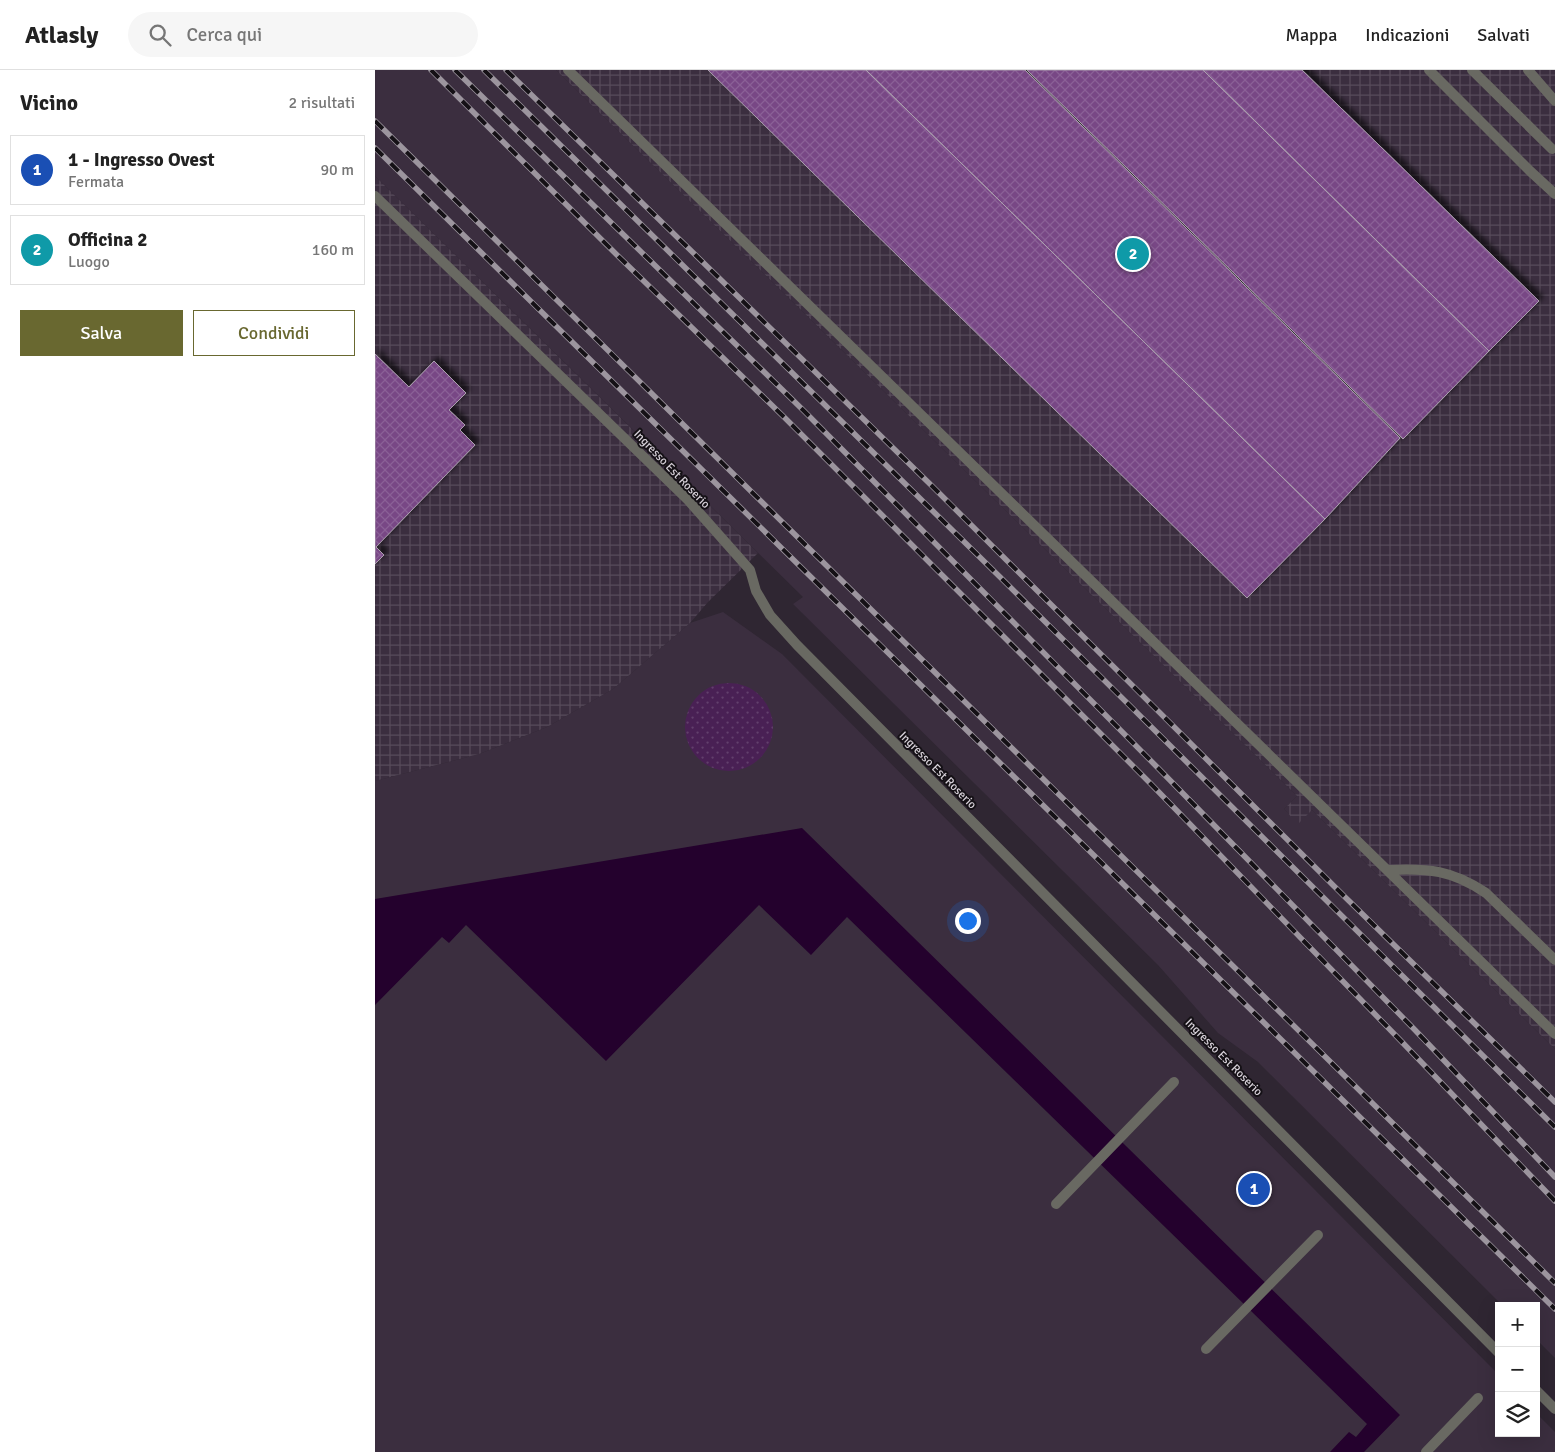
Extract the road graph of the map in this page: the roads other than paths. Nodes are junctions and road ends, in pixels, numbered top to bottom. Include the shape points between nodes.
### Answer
1 (568, 70) edge
2 (1429, 70) edge
3 (1472, 70) edge
4 (1527, 70) edge
5 (1555, 101) edge
6 (1552, 149) dead end
7 (1555, 194) edge
8 (375, 196) edge
9 (1388, 870) junction
10 (1555, 960) edge
11 (1555, 1034) edge
12 (1174, 1082) dead end
13 (1056, 1204) dead end
14 (1318, 1235) dead end
15 (1495, 1348) edge
16 (1206, 1349) dead end
17 (1538, 1392) edge
18 (1478, 1398) dead end
19 (1555, 1409) edge
20 (1426, 1452) edge

1 - 9 lane
2 - 7 lane
3 - 6 lane
4 - 5 lane
8 - 15 lane, Ingresso Est Roserio via 688,500 749,570 756,592 770,615 797,645
9 - 10 lane via 1426,869 1473,884
9 - 11 lane
12 - 13 lane
14 - 16 lane
17 - 19 lane
18 - 20 lane

